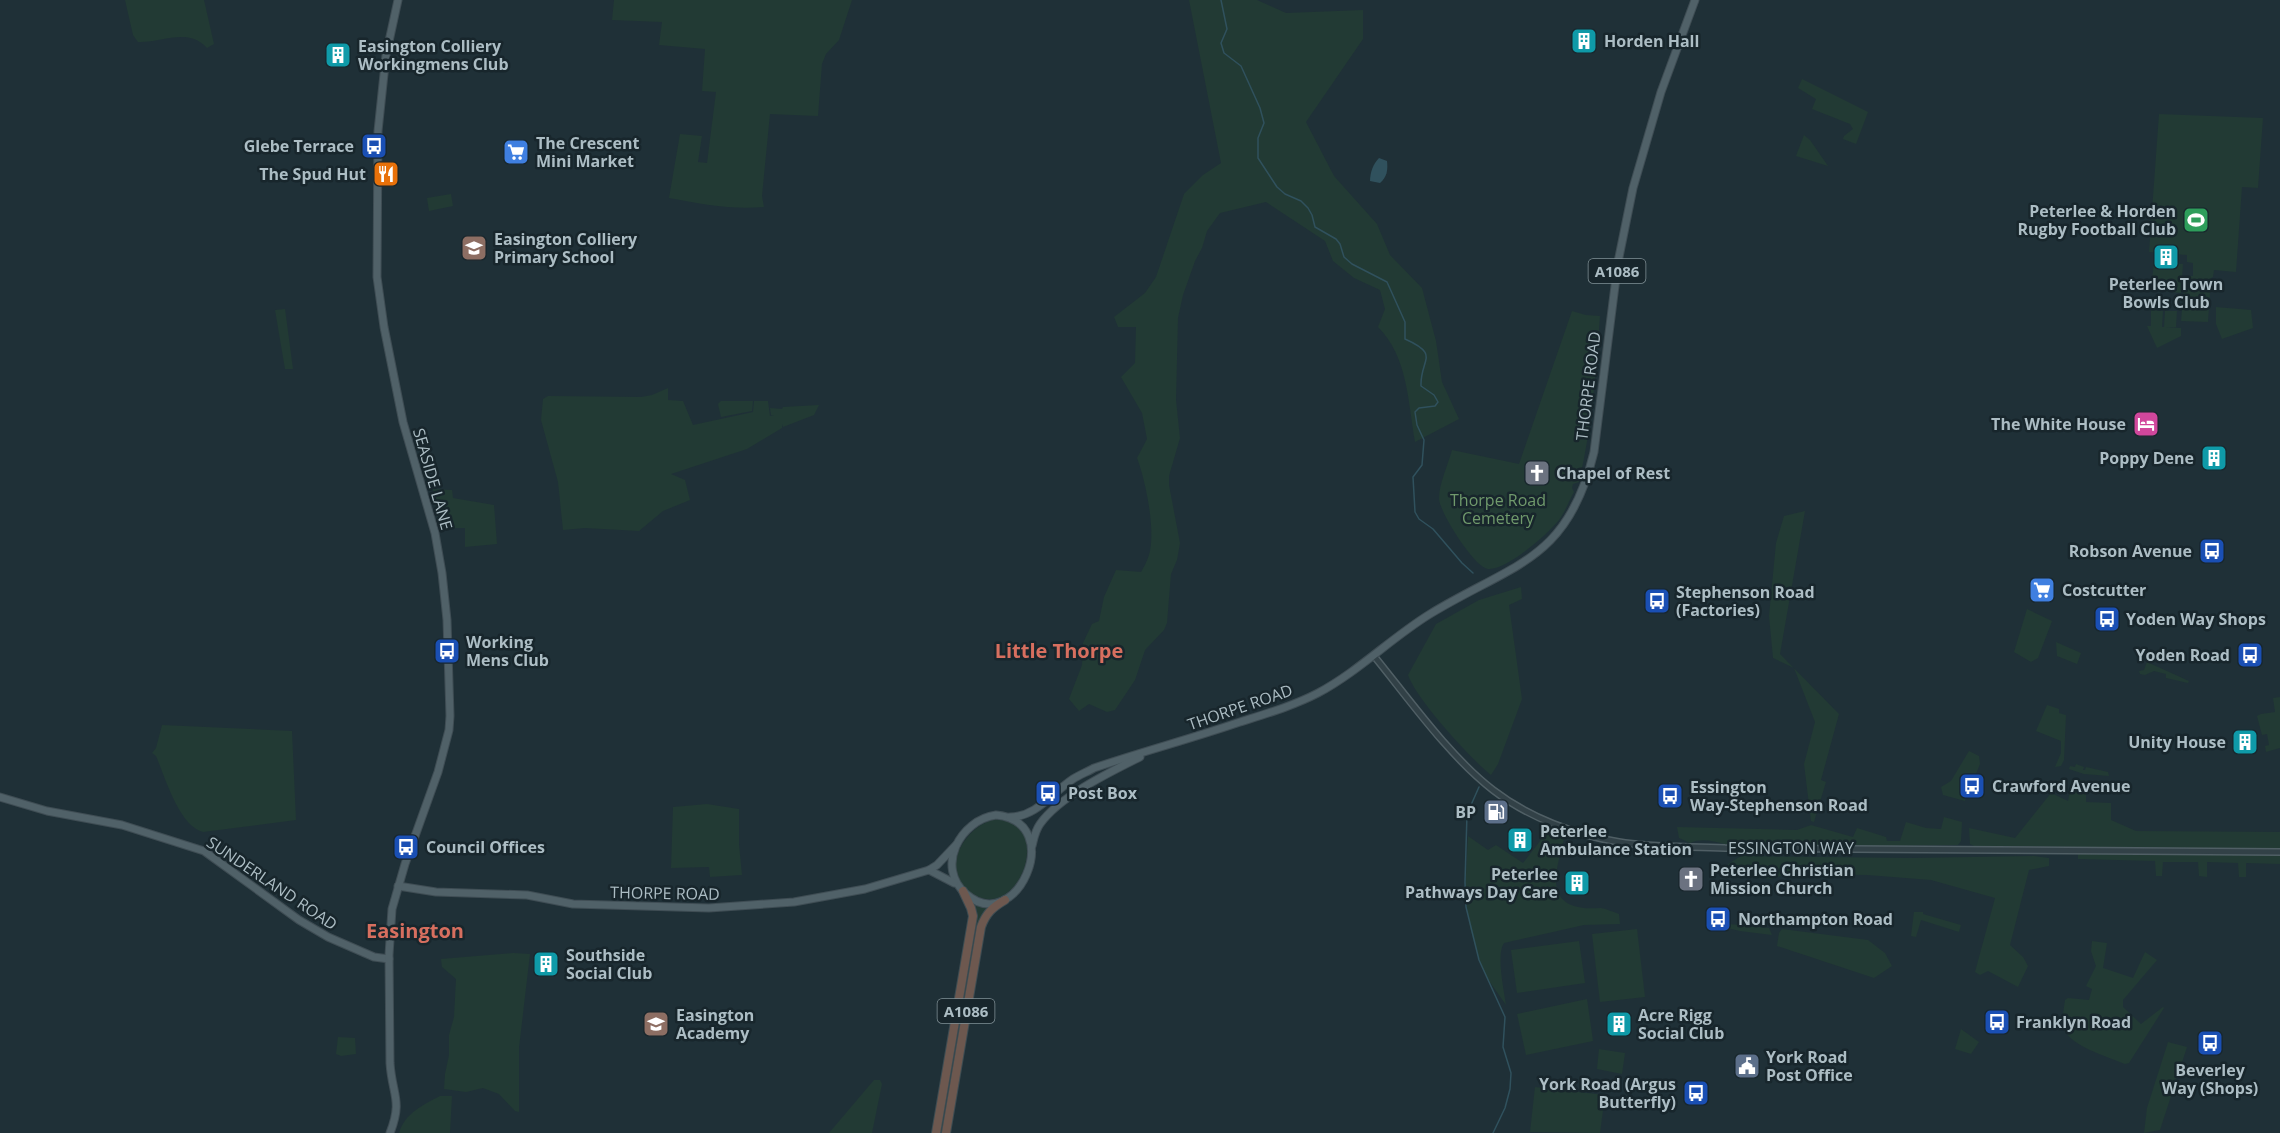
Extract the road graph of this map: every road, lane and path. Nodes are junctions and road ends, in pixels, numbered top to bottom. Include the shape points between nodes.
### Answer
1 (398, 0) edge
2 (1695, 0) edge
3 (1374, 656) junction
4 (1155, 748) junction
5 (0, 796) edge
6 (1010, 817) junction
7 (956, 844) junction
8 (1032, 848) junction
9 (2280, 852) edge
10 (929, 870) junction
11 (956, 884) junction
12 (398, 886) junction
13 (963, 891) junction
14 (1005, 900) junction
15 (389, 959) junction
16 (390, 1133) edge
17 (936, 1133) edge
18 (946, 1133) edge

1 - 12 main road, SEASIDE LANE via 386,54 378,131 377,277 403,422 435,532 442,573 450,716 438,772
2 - 3 main road, THORPE ROAD / A1086 via 1661,92 1633,188 1617,272 1594,452 1579,501 1560,530 1534,556 1429,615
3 - 4 main road, THORPE ROAD / A1086 via 1298,702
3 - 9 street, ESSINGTON WAY via 1446,744 1492,790 1549,822 1620,843 1725,848
4 - 6 main road, THORPE ROAD / A1086 via 1094,768 1030,814
4 - 8 main road, THORPE ROAD / A1086 via 1068,799 1039,825
5 - 15 main road, SUNDERLAND ROAD via 47,811 122,825 204,851 328,937 374,957
6 - 7 main road via 980,819
6 - 8 main road via 1025,829
7 - 10 main road, THORPE ROAD
7 - 11 main road via 951,869
8 - 14 main road via 1020,888
10 - 11 main road
10 - 12 main road, THORPE ROAD via 865,889 794,902 709,908 573,904 527,895 436,892
11 - 13 main road
12 - 15 main road, SEASIDE LANE via 390,919
13 - 14 main road via 986,903
13 - 17 highway, A1086 via 971,908 971,928
14 - 18 highway, A1086 via 992,908 981,927
15 - 16 main road, SEASIDE LANE via 390,1063 398,1107

